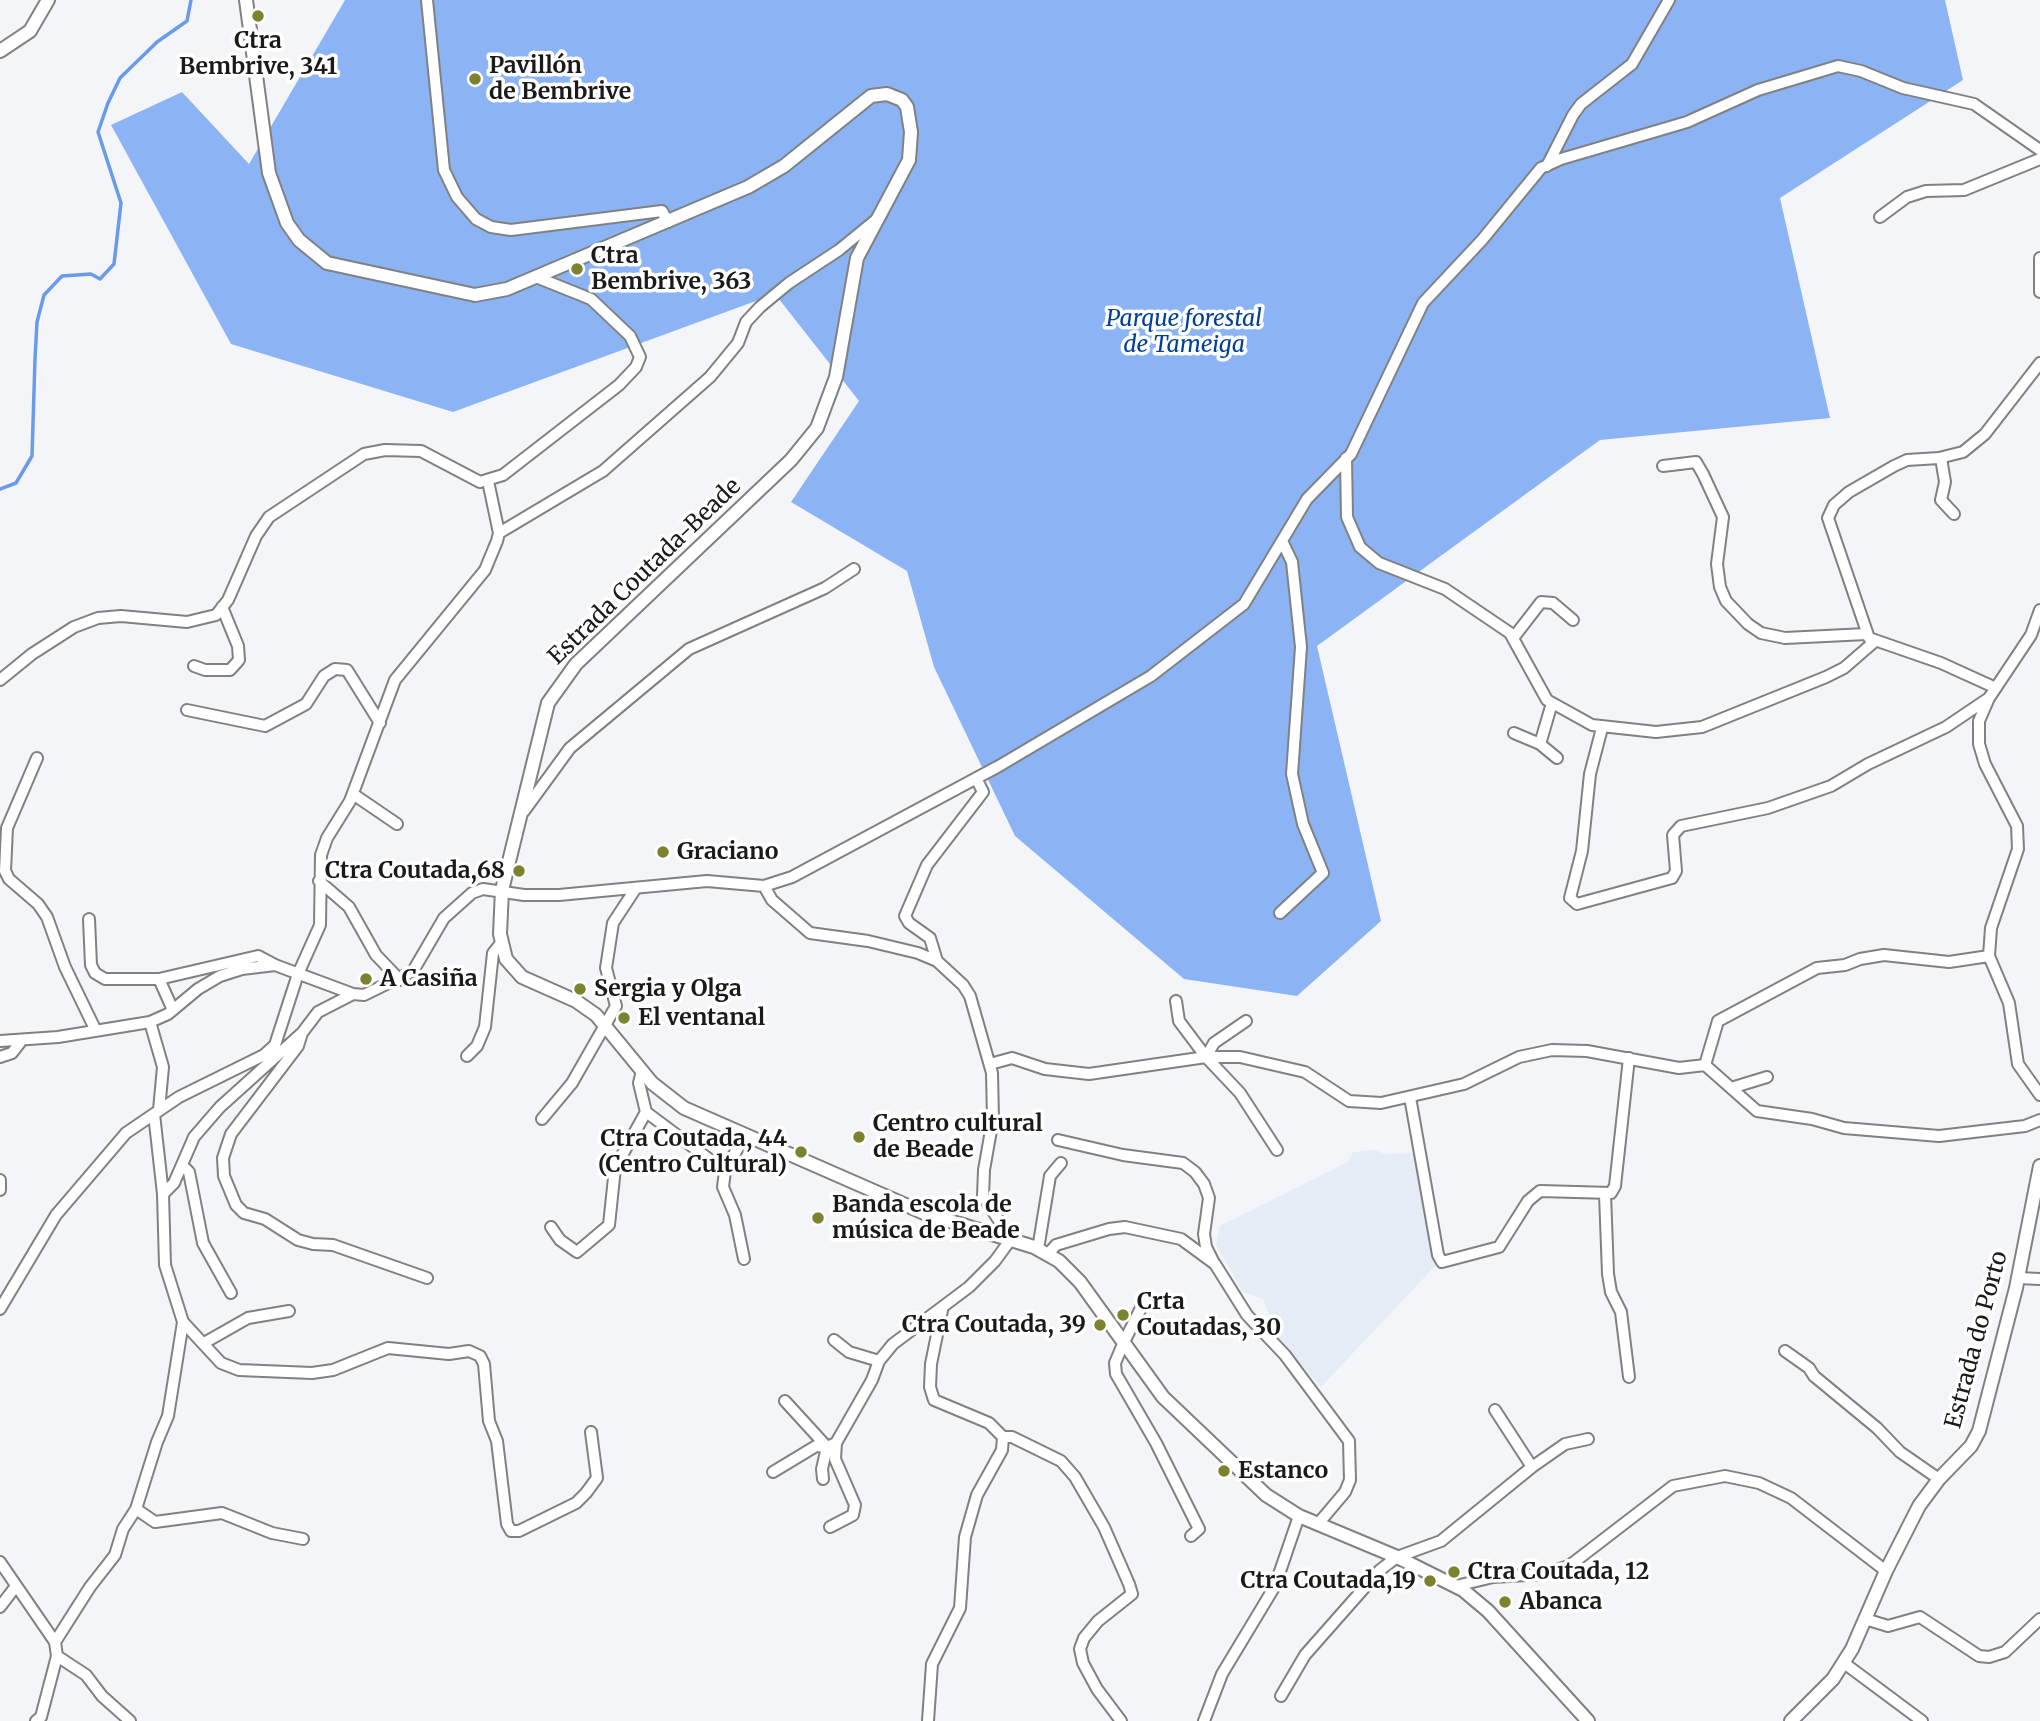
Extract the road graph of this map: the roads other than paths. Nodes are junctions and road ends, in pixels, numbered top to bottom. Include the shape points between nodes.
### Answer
1 (48, 0) edge
2 (246, 0) edge
3 (427, 0) edge
4 (1670, 0) edge
5 (0, 51) edge
6 (2040, 150) edge
7 (2040, 159) edge
8 (1547, 166) junction
9 (880, 215) junction
10 (1880, 217) dead end
11 (668, 222) junction
12 (2040, 258) edge
13 (536, 277) junction
14 (2040, 292) edge
15 (2040, 363) edge
16 (1346, 458) junction
17 (1941, 458) junction
18 (1662, 466) dead end
19 (488, 481) junction
20 (1954, 514) dead end
21 (499, 533) junction
22 (1282, 541) junction
23 (854, 569) dead end
24 (222, 607) junction
25 (2040, 610) edge
26 (1573, 620) dead end
27 (2036, 636) edge
28 (1514, 637) junction
29 (1870, 638) junction
30 (194, 666) dead end
31 (0, 680) edge
32 (1996, 688) junction
33 (1989, 698) junction
34 (1552, 704) junction
35 (187, 710) dead end
36 (380, 723) junction
37 (1602, 728) junction
38 (1514, 733) dead end
39 (1540, 744) junction
40 (37, 758) dead end
41 (1557, 758) dead end
42 (976, 778) junction
43 (353, 794) junction
44 (520, 818) junction
45 (397, 824) dead end
46 (319, 881) junction
47 (764, 886) junction
48 (636, 888) junction
49 (502, 890) junction
50 (1280, 913) dead end
51 (89, 919) dead end
52 (501, 943) junction
53 (1989, 956) junction
54 (937, 961) junction
55 (275, 965) junction
56 (298, 974) junction
57 (159, 979) junction
58 (400, 980) junction
59 (353, 994) junction
60 (1176, 1001) dead end
61 (173, 1010) junction
62 (1246, 1021) dead end
63 (150, 1022) junction
64 (606, 1026) junction
65 (96, 1031) junction
66 (302, 1032) junction
67 (22, 1040) junction
68 (0, 1041) edge
69 (264, 1055) junction
70 (467, 1056) dead end
71 (0, 1057) edge
72 (1206, 1057) junction
73 (1629, 1058) junction
74 (990, 1063) junction
75 (1705, 1065) junction
76 (642, 1071) junction
77 (1767, 1077) dead end
78 (1731, 1088) junction
79 (239, 1090) junction
80 (2040, 1095) edge
81 (1410, 1097) junction
82 (646, 1112) junction
83 (156, 1115) junction
84 (542, 1119) dead end
85 (2040, 1120) edge
86 (746, 1135) junction
87 (1058, 1140) dead end
88 (1277, 1150) dead end
89 (1061, 1163) dead end
90 (182, 1165) junction
91 (2040, 1166) edge
92 (724, 1171) junction
93 (0, 1180) edge
94 (0, 1190) edge
95 (163, 1194) junction
96 (1605, 1194) junction
97 (551, 1227) dead end
98 (1011, 1239) junction
99 (1043, 1251) junction
100 (744, 1259) dead end
101 (1215, 1264) junction
102 (427, 1278) dead end
103 (2018, 1278) junction
104 (2040, 1279) edge
105 (231, 1293) dead end
106 (1146, 1298) dead end
107 (0, 1309) edge
108 (942, 1310) junction
109 (289, 1311) dead end
110 (183, 1322) junction
111 (834, 1340) dead end
112 (204, 1343) junction
113 (1123, 1343) junction
114 (1785, 1350) dead end
115 (879, 1361) junction
116 (1629, 1377) dead end
117 (785, 1401) dead end
118 (1495, 1410) dead end
119 (592, 1432) dead end
120 (1003, 1437) junction
121 (1588, 1439) dead end
122 (832, 1445) junction
123 (1532, 1467) junction
124 (774, 1472) dead end
125 (823, 1479) dead end
126 (1939, 1479) junction
127 (136, 1509) junction
128 (1299, 1516) junction
129 (1318, 1524) junction
130 (830, 1527) dead end
131 (1191, 1536) dead end
132 (303, 1539) dead end
133 (1397, 1557) junction
134 (0, 1562) edge
135 (1885, 1571) junction
136 (16, 1586) junction
137 (1456, 1586) junction
138 (0, 1607) edge
139 (1865, 1619) junction
140 (2040, 1619) edge
141 (55, 1642) junction
142 (57, 1656) junction
143 (1844, 1663) junction
144 (1281, 1696) dead end
145 (40, 1720) edge
146 (130, 1721) edge
147 (928, 1721) edge
148 (1121, 1721) edge
149 (1205, 1721) edge
150 (1588, 1721) edge
151 (1791, 1721) edge
152 (1922, 1721) edge

1 - 5 street via 30,31
2 - 13 street, Estrada Coutada-Beade via 270,173 287,223 299,240 327,263 475,295
3 - 11 street via 444,170 457,197 476,219 511,230 662,211
4 - 8 street via 1632,64 1573,115
6 - 8 street via 1974,104 1903,88 1838,66 1758,90 1687,122
7 - 10 street via 1964,190 1926,191 1907,197
8 - 16 street via 1423,303
9 - 11 street, Estrada Coutada-Beade via 903,175 911,146 907,107 887,94 862,102 784,166
9 - 21 street via 760,307 710,377 603,471
9 - 44 street, Estrada Coutada-Beade via 853,271 836,377 817,428 791,460 559,684 543,716
11 - 13 street, Estrada Coutada-Beade
12 - 14 street
13 - 19 street via 591,299 630,336 640,357 619,385 503,475
15 - 17 street via 1985,434 1963,452
16 - 22 street via 1307,499
16 - 28 street via 1347,517 1360,547 1379,563 1445,589
17 - 20 street via 1945,482 1941,500
17 - 29 street via 1894,466 1850,492 1830,511 1828,518
18 - 29 street via 1696,462 1703,474 1723,517 1717,564 1720,587 1726,601 1748,624 1761,633 1785,638
19 - 21 street
19 - 24 street via 480,482 421,451 364,454 269,517
21 - 36 street via 485,570 395,680
22 - 42 street via 1244,604 1234,612 1151,676
22 - 50 street via 1292,562 1301,647 1292,774 1303,824 1322,873
23 - 44 street via 825,588 689,649 570,748
24 - 30 street via 239,660 230,670
24 - 31 street via 216,615 187,622 98,618 74,626
25 - 27 street
26 - 28 street via 1553,603 1541,602
27 - 32 street
28 - 34 street via 1535,682
29 - 32 street
29 - 37 street via 1843,667 1826,677 1702,727 1656,732
32 - 33 street
33 - 37 street via 1946,727 1831,786 1768,808 1681,826 1674,835 1676,871 1672,878 1577,904 1570,898
33 - 53 street via 1979,721 1979,744 2017,826 2018,849 1992,928
34 - 37 street
34 - 39 street
35 - 36 street via 265,726 306,704 324,676 335,669 347,670
36 - 43 street
38 - 39 street
39 - 41 street
40 - 65 street via 7,828 5,871 47,916
42 - 47 street via 792,877
42 - 54 street via 983,792 927,865 905,916 930,938
43 - 45 street
43 - 46 street via 327,838
44 - 49 street, Estrada Coutada-Beade
46 - 56 street via 320,925
46 - 58 street via 349,907 376,956
47 - 48 street via 707,881
47 - 54 street via 772,900 810,933 868,941
48 - 49 street via 559,895
48 - 64 street via 613,923 606,968 616,1006
49 - 52 street, Estrada Coutada-Beade
49 - 58 street via 472,893 444,918 413,971
51 - 57 street via 95,973 105,979
52 - 64 street via 516,972 576,1001
52 - 70 street via 494,953 485,1027
53 - 75 street via 1948,962 1884,955 1817,968 1717,1021
53 - 80 street via 2009,1003 2018,1064
54 - 74 street via 971,996
55 - 56 street
55 - 57 street via 258,956
55 - 61 street via 220,976
56 - 59 street
56 - 69 street via 275,1045
57 - 61 street
58 - 59 street via 363,995
59 - 66 street via 318,1012
60 - 72 street via 1180,1021
61 - 63 street
62 - 72 street via 1214,1043
63 - 65 street
63 - 83 street via 163,1067
64 - 76 street
64 - 84 street via 572,1083
65 - 67 street
66 - 79 street
66 - 102 street via 298,1046 231,1134 223,1158 224,1176 236,1205 298,1240 333,1245
67 - 68 street
67 - 71 street via 12,1053
69 - 79 street via 240,1080
69 - 83 street
72 - 74 street via 1089,1074 1045,1069 1012,1058
72 - 81 street via 1240,1057 1305,1072 1340,1097 1359,1103 1381,1104
72 - 88 street via 1240,1093
73 - 75 street via 1679,1068
73 - 81 street via 1587,1051 1533,1053 1464,1084
73 - 96 street via 1615,1186
74 - 98 street via 993,1119 982,1190
75 - 78 street
76 - 82 street via 639,1083
76 - 86 street via 677,1104
77 - 78 street
78 - 85 street via 1757,1111 1900,1134 1980,1132
79 - 90 street via 194,1137
81 - 96 street via 1442,1262 1499,1247 1528,1201 1540,1191
82 - 92 street
82 - 97 street via 615,1168 609,1225 578,1252
83 - 95 street
83 - 107 street via 126,1133 56,1215
86 - 92 street
86 - 98 street via 924,1213
87 - 101 street via 1183,1163 1195,1172 1209,1198 1206,1247
89 - 99 street via 1050,1176
90 - 95 street
90 - 105 street via 189,1172 203,1243
91 - 103 street, Estrada do Porto
92 - 100 street via 723,1187 735,1215
93 - 94 street
95 - 110 street via 165,1265
96 - 116 street via 1608,1274 1621,1312
98 - 99 street
98 - 108 street via 988,1269
99 - 101 street via 1125,1227 1181,1239
99 - 113 street via 1080,1282
101 - 129 street via 1247,1315 1284,1355 1349,1441 1350,1480
103 - 104 street
103 - 126 street, Estrada do Porto via 1979,1431
106 - 113 street
108 - 115 street via 893,1344
108 - 120 street via 931,1364 934,1400 989,1423
109 - 112 street via 248,1318
110 - 112 street
110 - 127 street via 168,1416
111 - 115 street via 849,1352
112 - 119 street via 221,1363 239,1370 323,1371 388,1348 449,1354 468,1351 480,1356 511,1531 576,1503 586,1493 597,1478
113 - 128 street via 1163,1397 1196,1430 1266,1495
113 - 131 street via 1116,1374 1199,1530
114 - 126 street via 1900,1452
115 - 122 street
117 - 122 street
118 - 123 street
120 - 147 street via 1002,1450 977,1494 965,1537 960,1608 932,1664
120 - 148 street via 1061,1461 1075,1477 1129,1584 1132,1594 1098,1621 1080,1649 1097,1689
121 - 123 street via 1564,1444
122 - 124 street via 816,1446
122 - 125 street via 822,1469
122 - 130 street via 855,1505 853,1515
123 - 133 street via 1441,1541
126 - 135 street, Estrada do Porto via 1919,1506
127 - 132 street via 155,1522 222,1513 272,1533
127 - 141 street via 123,1529 115,1555
128 - 129 street
128 - 149 street via 1275,1586 1222,1674
129 - 133 street
133 - 137 street
133 - 144 street via 1334,1620
134 - 136 street
135 - 137 street via 1791,1498 1759,1483 1725,1476 1673,1486 1569,1566 1544,1574 1493,1577
135 - 139 street, Estrada do Porto
136 - 138 street
136 - 141 street
137 - 150 street via 1483,1606
139 - 140 street via 1888,1626 1920,1617 1979,1656 1989,1657 2005,1652
139 - 143 street, Estrada do Porto
141 - 142 street
142 - 145 street
142 - 146 street via 86,1675
143 - 151 street, Estrada do Porto via 1824,1691
143 - 152 street

